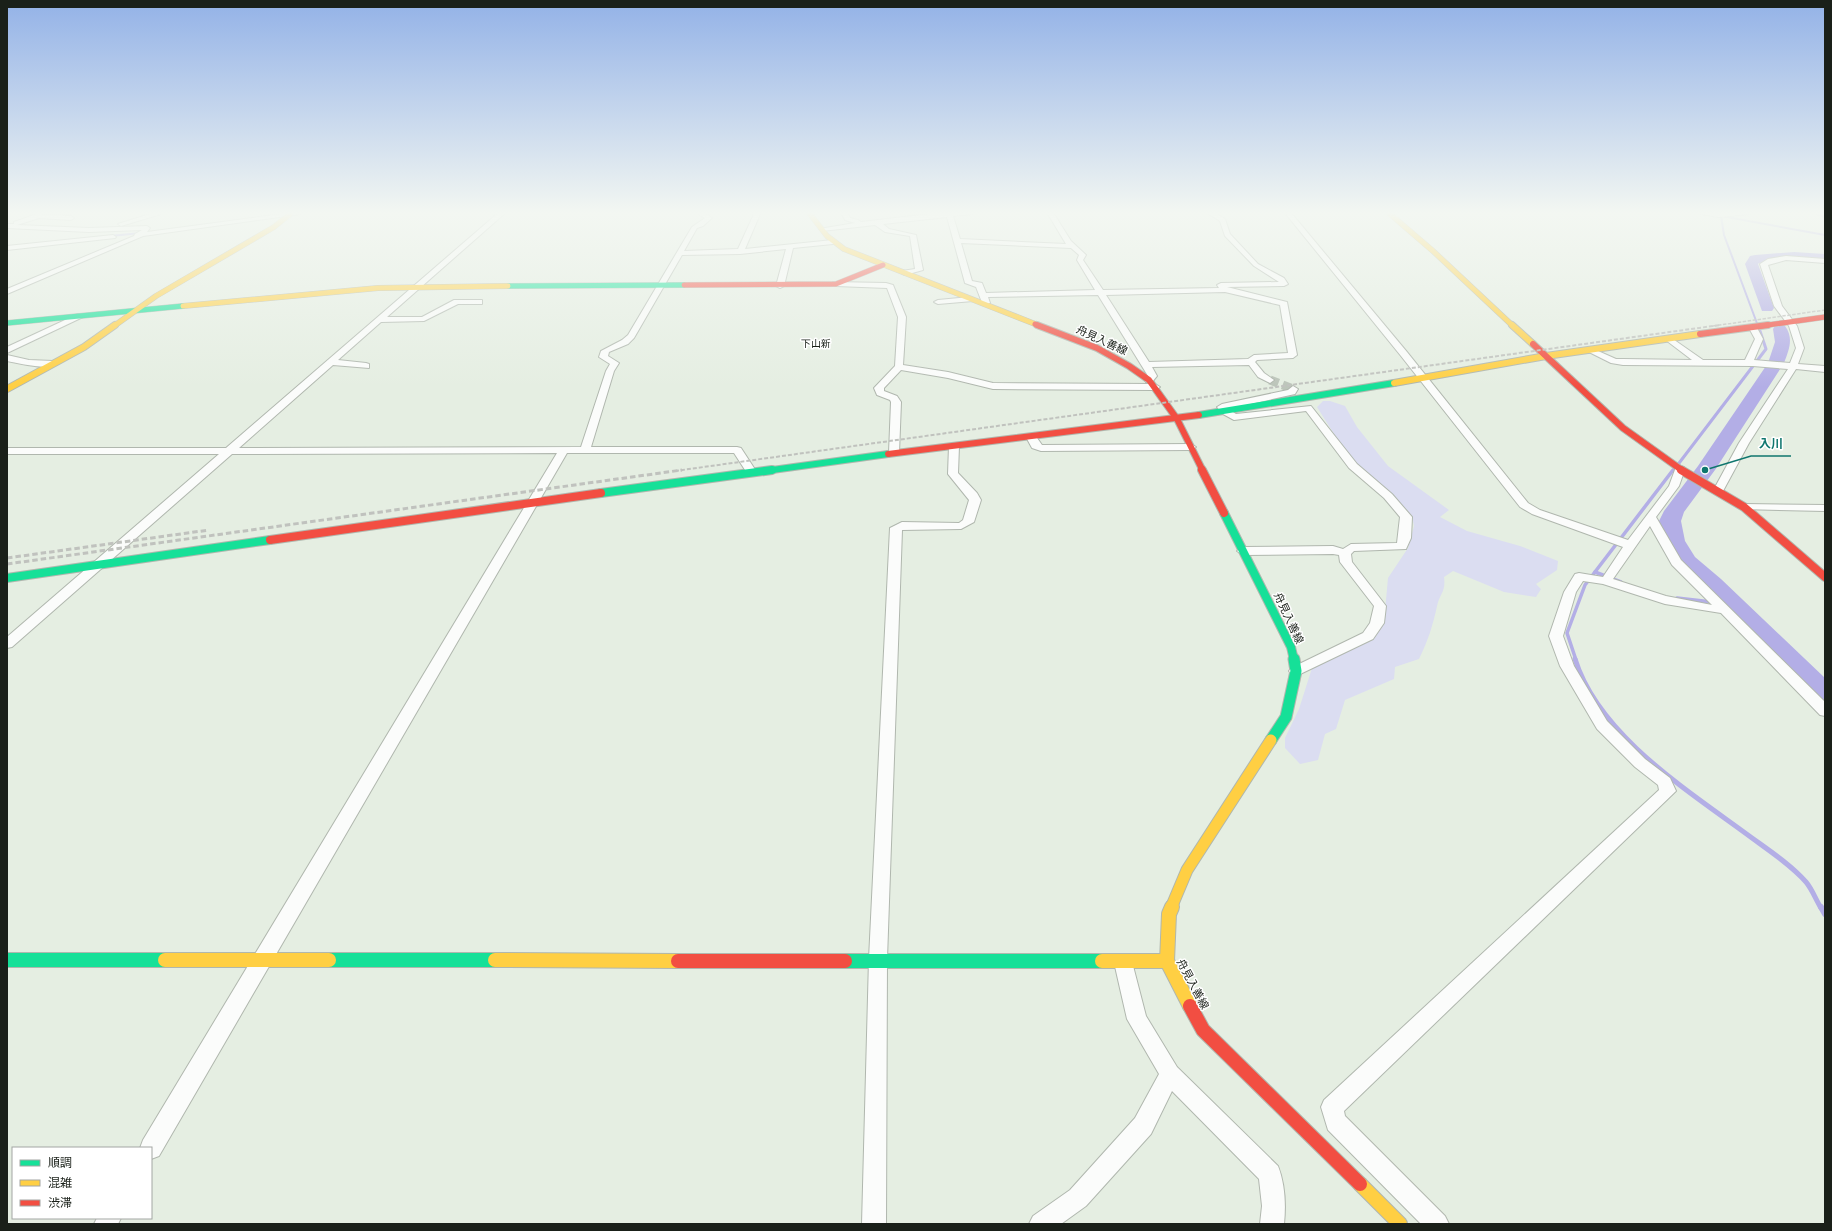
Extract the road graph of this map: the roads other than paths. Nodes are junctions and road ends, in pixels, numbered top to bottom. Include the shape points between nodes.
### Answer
1 (55, 271) edge
2 (199, 271) edge
3 (435, 271) edge
4 (669, 271) edge
5 (784, 271) edge
6 (867, 271) edge
7 (892, 271) edge
8 (916, 271) edge
9 (966, 271) edge
10 (1087, 271) edge
11 (1267, 271) edge
12 (1336, 271) edge
13 (1456, 271) edge
14 (1766, 271) edge
15 (903, 279) junction
16 (836, 284) junction
17 (418, 286) junction
18 (660, 286) junction
19 (780, 286) junction
20 (886, 286) junction
21 (1224, 290) junction
22 (7, 292) edge
23 (1101, 293) junction
24 (984, 295) junction
25 (970, 299) junction
26 (479, 302) dead end
27 (938, 302) dead end
28 (985, 305) junction
29 (134, 310) junction
30 (82, 316) junction
31 (1825, 317) edge
32 (379, 320) junction
33 (1790, 322) junction
34 (7, 323) edge
35 (1753, 328) junction
36 (1670, 339) junction
37 (7, 350) edge
38 (1589, 350) junction
39 (1546, 356) junction
40 (7, 358) edge
41 (331, 362) junction
42 (1251, 362) junction
43 (1701, 363) junction
44 (1751, 363) junction
45 (52, 364) junction
46 (1146, 365) junction
47 (366, 366) dead end
48 (899, 367) junction
49 (1789, 367) junction
50 (1825, 368) edge
51 (1422, 378) junction
52 (1270, 380) tunnel mouth
53 (1152, 384) junction
54 (7, 389) edge
55 (1293, 389) dead end
56 (1226, 412) junction
57 (1177, 419) junction
58 (1031, 436) junction
59 (954, 446) junction
60 (1191, 447) junction
61 (230, 450) junction
62 (585, 450) junction
63 (7, 451) edge
64 (563, 451) junction
65 (894, 453) junction
66 (751, 471) junction
67 (1684, 471) junction
68 (1714, 488) junction
69 (532, 502) junction
70 (1744, 507) junction
71 (1825, 508) edge
72 (1651, 518) junction
73 (1630, 545) junction
74 (1243, 551) junction
75 (1345, 554) junction
76 (97, 565) junction
77 (1825, 576) edge
78 (7, 578) edge
79 (1606, 581) junction
80 (1725, 610) junction
81 (7, 644) edge
82 (1296, 671) junction
83 (1825, 710) edge
84 (262, 959) junction
85 (878, 959) junction
86 (7, 960) edge
87 (1167, 961) junction
88 (1123, 962) junction
89 (1170, 1074) junction
90 (152, 1147) edge
91 (874, 1224) edge
92 (1041, 1224) edge
93 (1272, 1224) edge
94 (1400, 1224) edge
95 (1438, 1224) edge

1 - 22 street
2 - 29 street
3 - 17 street
4 - 18 street
5 - 19 street
6 - 16 street
7 - 15 street, 舟見入善線
8 - 15 street
9 - 24 street via 969,283 980,286
10 - 23 street
11 - 21 street via 1284,284 1221,285
12 - 51 street
13 - 39 street
14 - 33 street via 1778,306
15 - 20 street
15 - 25 street, 舟見入善線 via 918,278
16 - 19 street
16 - 20 street
17 - 18 street
17 - 29 street
17 - 32 street
18 - 19 street
18 - 62 street via 631,336 625,342 605,351 603,357 615,363 610,371
20 - 48 street via 890,287 902,317
21 - 23 street
21 - 42 street via 1284,304 1293,355 1254,358
23 - 24 street
23 - 46 street
24 - 28 street
25 - 27 street
25 - 28 street, 舟見入善線
26 - 32 street via 457,302 424,319
28 - 53 street, 舟見入善線 via 1097,348 1129,366
29 - 30 street
29 - 45 street via 84,347
30 - 34 street
30 - 37 street
31 - 33 street
32 - 41 street
33 - 35 street
33 - 49 street via 1800,348
35 - 36 street
35 - 44 street via 1759,339
36 - 38 street
36 - 43 street
38 - 39 street
38 - 43 street via 1614,361
39 - 51 street
39 - 67 street via 1623,428
40 - 45 street via 29,363
41 - 47 street
41 - 61 street
42 - 46 street
42 - 52 street via 1261,375
43 - 44 street
44 - 49 street
45 - 54 street
46 - 53 street via 1152,376
48 - 53 street via 993,386
48 - 65 street via 879,388 880,393 894,398 896,402
49 - 50 street
49 - 68 street
51 - 56 street
51 - 73 street via 1524,505 1536,512
53 - 57 street, 舟見入善線
55 - 56 street via 1292,392 1222,407
56 - 57 street
56 - 75 street via 1234,417 1308,408 1353,466 1388,496 1406,517 1402,546 1350,548
57 - 58 street
57 - 60 street, 舟見入善線
58 - 59 street
58 - 60 street via 1036,446 1041,448
59 - 65 street
59 - 85 street via 953,474 975,500 968,522 961,526 902,525 896,528
60 - 74 street, 舟見入善線
61 - 63 street
61 - 64 street
61 - 76 street
62 - 64 street
62 - 66 street via 737,450
64 - 69 street
65 - 66 street
66 - 69 street
67 - 68 street
67 - 72 street
68 - 70 street
69 - 76 street
69 - 84 street
70 - 71 street
70 - 77 street
72 - 73 street
72 - 80 street via 1676,562
73 - 79 street
74 - 75 street via 1333,550
74 - 82 street, 舟見入善線 via 1291,647
75 - 82 street via 1346,562 1380,606 1377,623 1368,636
76 - 78 street
76 - 81 street
79 - 80 street via 1680,605
79 - 95 street via 1579,578 1570,592 1556,636 1567,666 1602,725 1640,763 1664,782 1668,791 1332,1107 1336,1122
80 - 83 street
82 - 87 street, 舟見入善線 via 1286,717 1187,870 1169,914
84 - 85 street
84 - 86 street
84 - 90 street
85 - 88 street
85 - 91 street
87 - 88 street
87 - 94 street, 舟見入善線 via 1203,1030
88 - 89 street via 1137,1019
89 - 92 street via 1142,1126 1078,1198
89 - 93 street via 1270,1174 1274,1206

